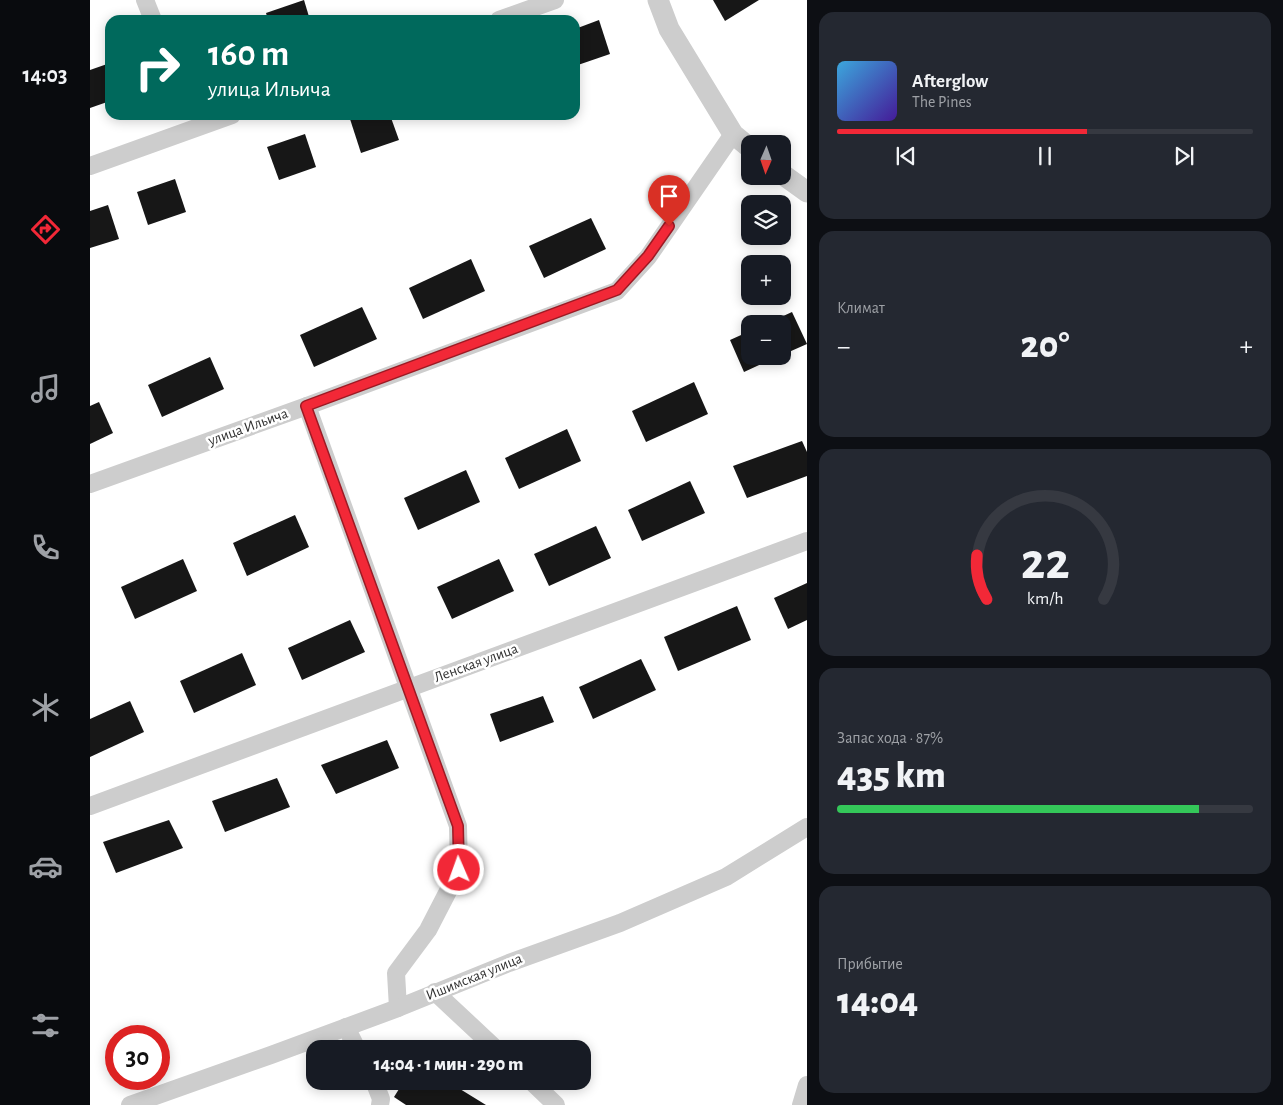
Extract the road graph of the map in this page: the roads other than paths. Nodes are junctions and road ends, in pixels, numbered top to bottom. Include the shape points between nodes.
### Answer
1 (145, 0) edge
2 (555, 0) edge
3 (658, 0) edge
4 (151, 15) edge
5 (513, 15) edge
6 (192, 122) edge
7 (733, 134) junction
8 (741, 141) edge
9 (90, 166) edge
10 (791, 180) edge
11 (807, 192) edge
12 (306, 406) junction
13 (90, 484) edge
14 (807, 541) edge
15 (409, 688) junction
16 (90, 806) edge
17 (807, 827) edge
18 (434, 992) junction
19 (398, 1008) junction
20 (346, 1027) junction
21 (352, 1040) edge
22 (486, 1040) edge
23 (807, 1085) edge
24 (378, 1090) edge
25 (540, 1090) edge
26 (130, 1105) edge
27 (380, 1105) edge
28 (556, 1105) edge
29 (801, 1105) edge

1 - 4 street
2 - 5 street
3 - 7 street via 669,29
6 - 9 street
7 - 8 street
7 - 12 street, улица Ильича via 648,256 617,290
10 - 11 street
12 - 13 street, улица Ильича
12 - 15 street
14 - 15 street, Ленская улица
15 - 16 street, Ленская улица
15 - 19 street via 458,826 459,870 428,930 396,973
17 - 18 street, Ишимская улица via 718,881 620,923
18 - 19 street, Ишимская улица
18 - 22 street
19 - 20 street, Ишимская улица
20 - 21 street
20 - 26 street, Ишимская улица
23 - 29 street
24 - 27 street
25 - 28 street

